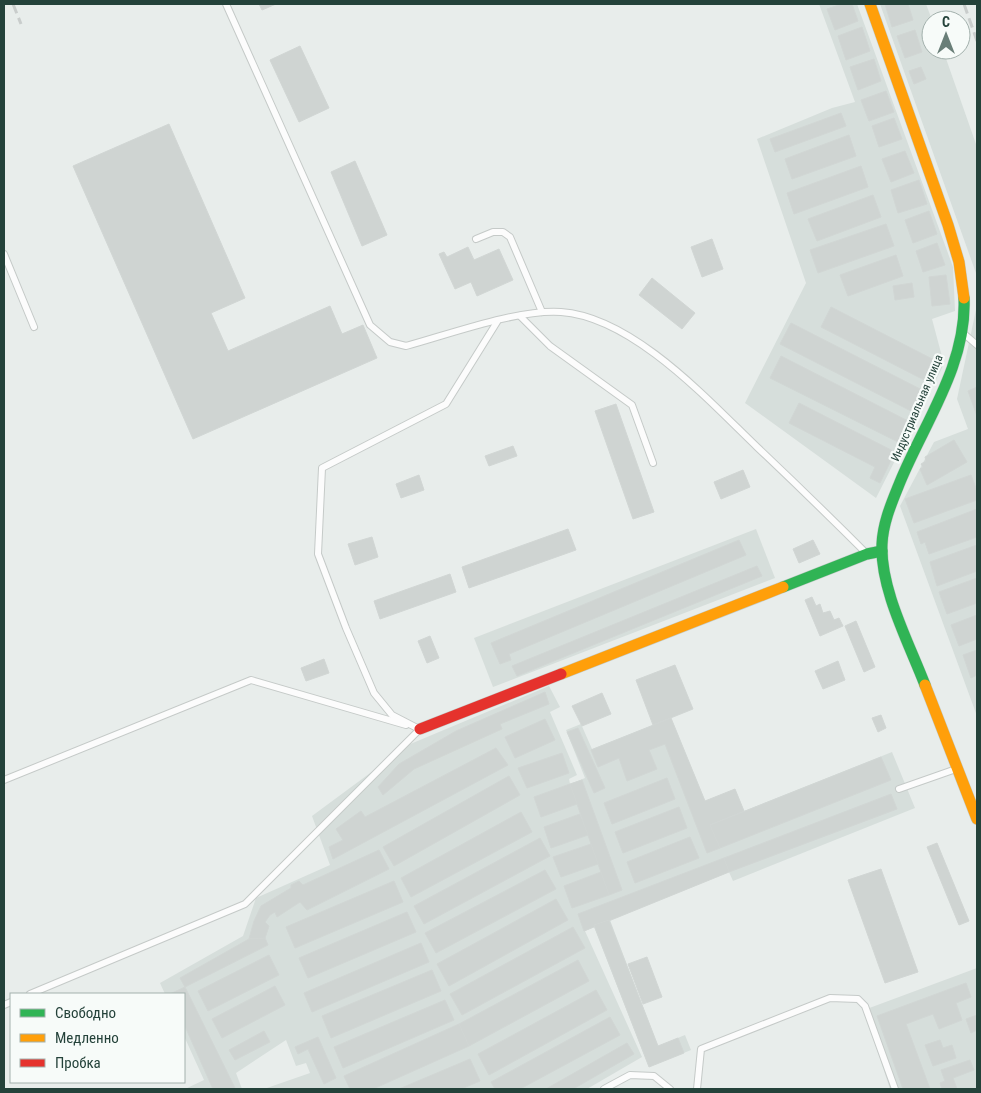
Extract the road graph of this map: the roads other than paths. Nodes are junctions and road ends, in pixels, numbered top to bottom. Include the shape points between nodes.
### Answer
1 (226, 4) edge
2 (870, 4) edge
3 (476, 239) dead end
4 (4, 254) edge
5 (542, 312) junction
6 (520, 316) junction
7 (496, 322) junction
8 (34, 327) dead end
9 (962, 333) junction
10 (977, 346) edge
11 (653, 463) dead end
12 (882, 551) junction
13 (867, 554) junction
14 (420, 729) junction
15 (958, 768) junction
16 (4, 780) edge
17 (899, 789) dead end
18 (977, 819) edge
19 (32, 993) edge
20 (604, 1089) edge
21 (670, 1089) edge
22 (696, 1089) edge
23 (895, 1089) edge

1 - 7 lane via 370,326 390,342 406,346
2 - 9 street, Индустриальная улица via 931,170 962,268
3 - 5 lane via 493,232 503,232 510,237
4 - 8 lane
5 - 6 lane
5 - 13 lane via 580,314 613,327 675,367
6 - 7 lane
6 - 11 lane via 550,346 632,405
7 - 14 lane via 446,404 322,468 318,554 374,693 392,715
9 - 10 lane
9 - 12 street, Индустриальная улица via 947,380 883,529
12 - 13 street
12 - 15 street, Индустриальная улица via 886,576 904,629
13 - 14 street
14 - 16 lane via 251,680
14 - 19 lane via 245,904
15 - 17 lane
15 - 18 street, Индустриальная улица
20 - 21 lane via 630,1075 654,1076
22 - 23 lane via 701,1049 830,998 858,999 865,1006

